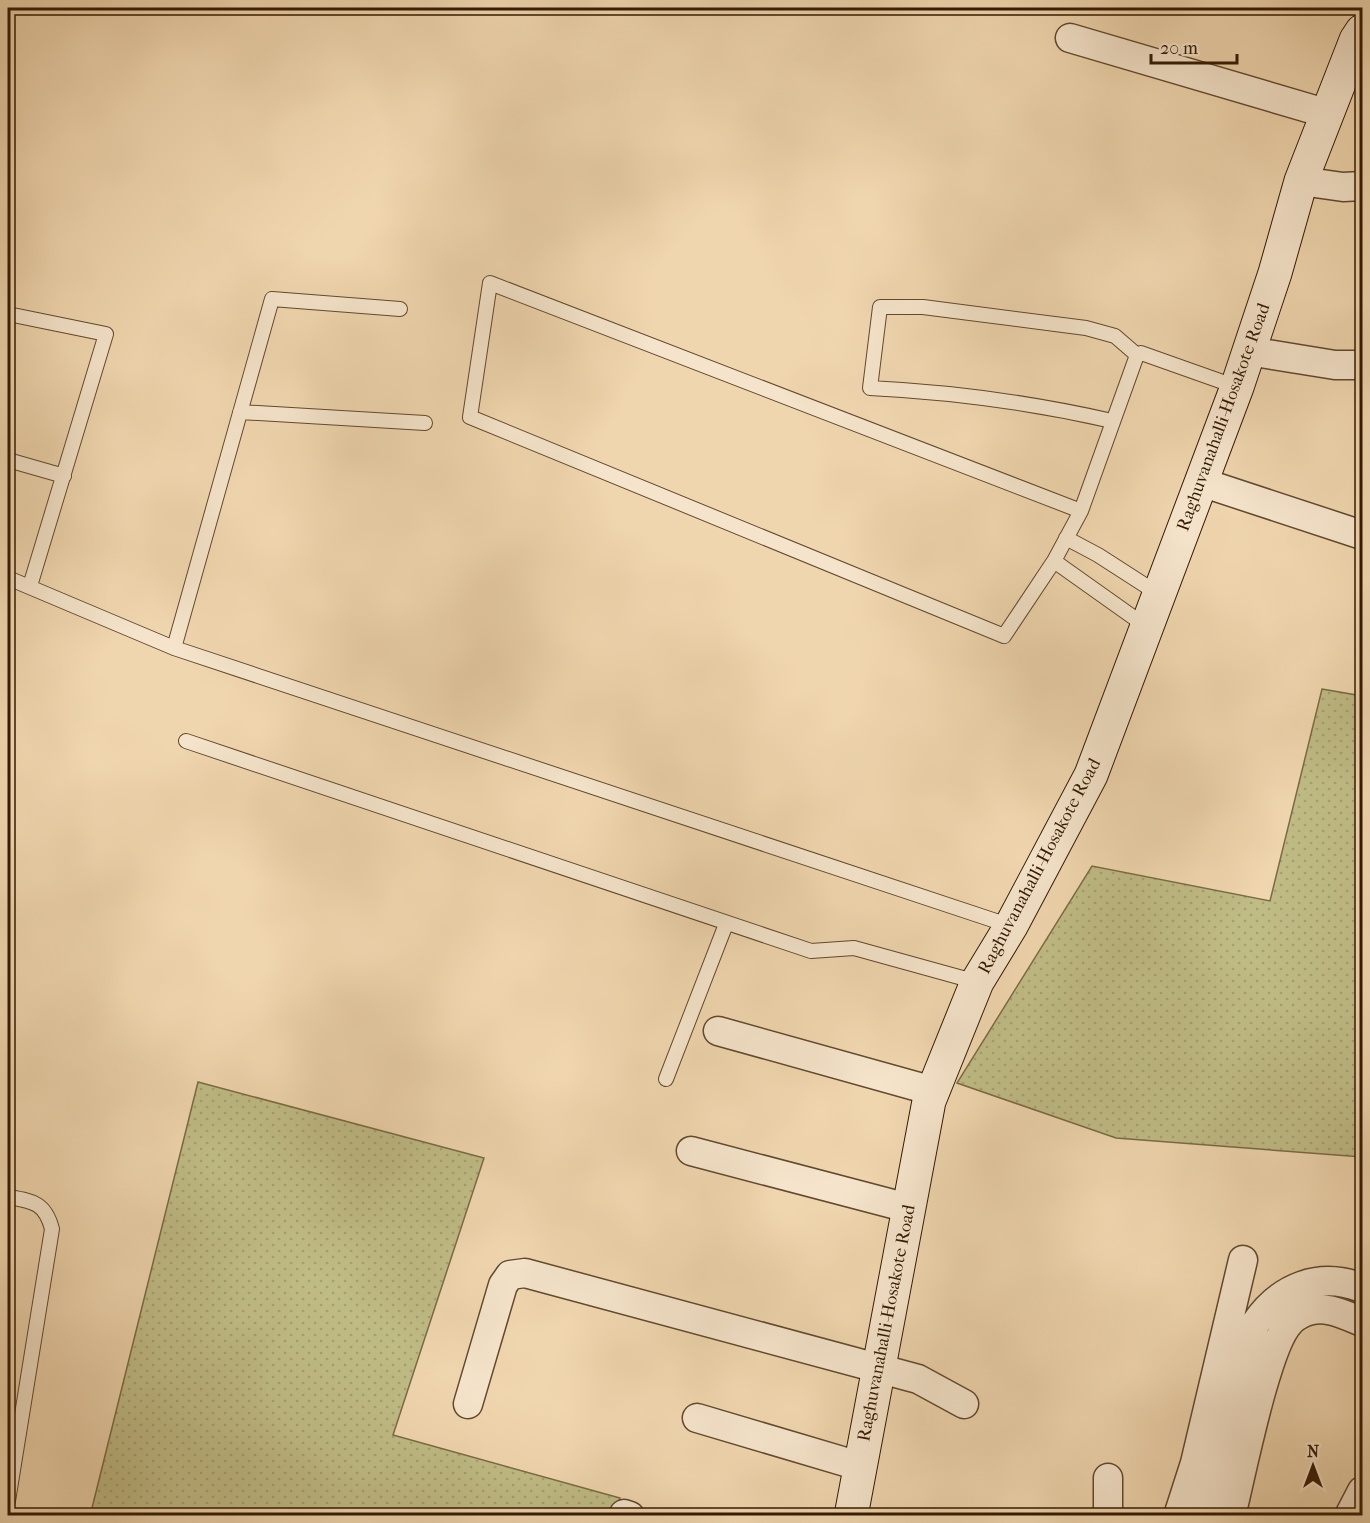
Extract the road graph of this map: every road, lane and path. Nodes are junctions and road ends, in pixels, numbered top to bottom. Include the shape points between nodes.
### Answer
1 (1362, 31) edge
2 (1070, 38) dead end
3 (1325, 113) junction
4 (1301, 181) junction
5 (1362, 186) edge
6 (400, 309) dead end
7 (8, 314) edge
8 (1248, 351) junction
9 (1137, 355) junction
10 (1362, 365) edge
11 (1237, 387) junction
12 (240, 412) junction
13 (1112, 421) junction
14 (425, 423) dead end
15 (8, 460) edge
16 (64, 476) junction
17 (1201, 482) junction
18 (1081, 511) junction
19 (1362, 535) edge
20 (1066, 538) junction
21 (1054, 561) junction
22 (8, 578) edge
23 (30, 586) junction
24 (1157, 593) junction
25 (1147, 627) junction
26 (174, 648) junction
27 (186, 741) dead end
28 (726, 924) junction
29 (1011, 926) junction
30 (978, 982) junction
31 (718, 1031) dead end
32 (666, 1079) dead end
33 (933, 1091) junction
34 (691, 1151) dead end
35 (8, 1197) edge
36 (908, 1208) junction
37 (1244, 1260) dead end
38 (1362, 1288) edge
39 (1284, 1293) junction
40 (1299, 1316) junction
41 (1362, 1322) edge
42 (877, 1368) junction
43 (468, 1404) dead end
44 (964, 1404) dead end
45 (697, 1418) dead end
46 (859, 1466) junction
47 (1108, 1478) dead end
48 (1362, 1491) edge
49 (8, 1501) edge
50 (853, 1514) edge
51 (1107, 1515) edge
52 (1178, 1515) edge
53 (1204, 1515) edge
54 (1231, 1515) edge
55 (1349, 1515) edge

1 - 3 main road, Raghuvanahalli-Hosakote Road
2 - 3 street
3 - 4 main road, Raghuvanahalli-Hosakote Road
4 - 5 street
4 - 8 main road, Raghuvanahalli-Hosakote Road
6 - 12 lane via 272,299
7 - 16 lane via 106,334
8 - 10 street via 1335,365
8 - 11 main road, Raghuvanahalli-Hosakote Road
9 - 11 lane via 1141,353
9 - 13 lane
9 - 13 lane via 1115,336 1086,328 923,307 880,307 870,388 936,391
11 - 17 main road, Raghuvanahalli-Hosakote Road
12 - 14 lane
12 - 26 lane
13 - 18 lane
15 - 16 lane
16 - 23 lane
17 - 19 street
17 - 24 main road, Raghuvanahalli-Hosakote Road
18 - 20 lane
18 - 21 lane via 490,283 470,417 1004,636
20 - 21 lane
20 - 24 lane
21 - 25 lane
22 - 23 lane
23 - 26 lane
24 - 25 main road, Raghuvanahalli-Hosakote Road
25 - 29 main road, Raghuvanahalli-Hosakote Road via 1091,775
26 - 29 lane
27 - 28 lane
28 - 30 lane via 811,951 854,948
28 - 32 lane
29 - 30 main road, Raghuvanahalli-Hosakote Road
30 - 33 main road, Raghuvanahalli-Hosakote Road
31 - 33 street
33 - 36 main road, Raghuvanahalli-Hosakote Road
34 - 36 street
35 - 49 lane via 33,1202 48,1214 52,1229
36 - 42 main road, Raghuvanahalli-Hosakote Road
37 - 52 street via 1195,1463
38 - 39 street via 1328,1282 1306,1284
39 - 40 street
39 - 53 street via 1255,1324
40 - 41 street via 1307,1311 1329,1309
40 - 54 street via 1281,1337 1266,1376
42 - 43 street via 518,1273 510,1275 503,1285
42 - 44 street via 918,1379
42 - 46 main road, Raghuvanahalli-Hosakote Road
45 - 46 street
46 - 50 main road, Raghuvanahalli-Hosakote Road
47 - 51 street
48 - 55 street

